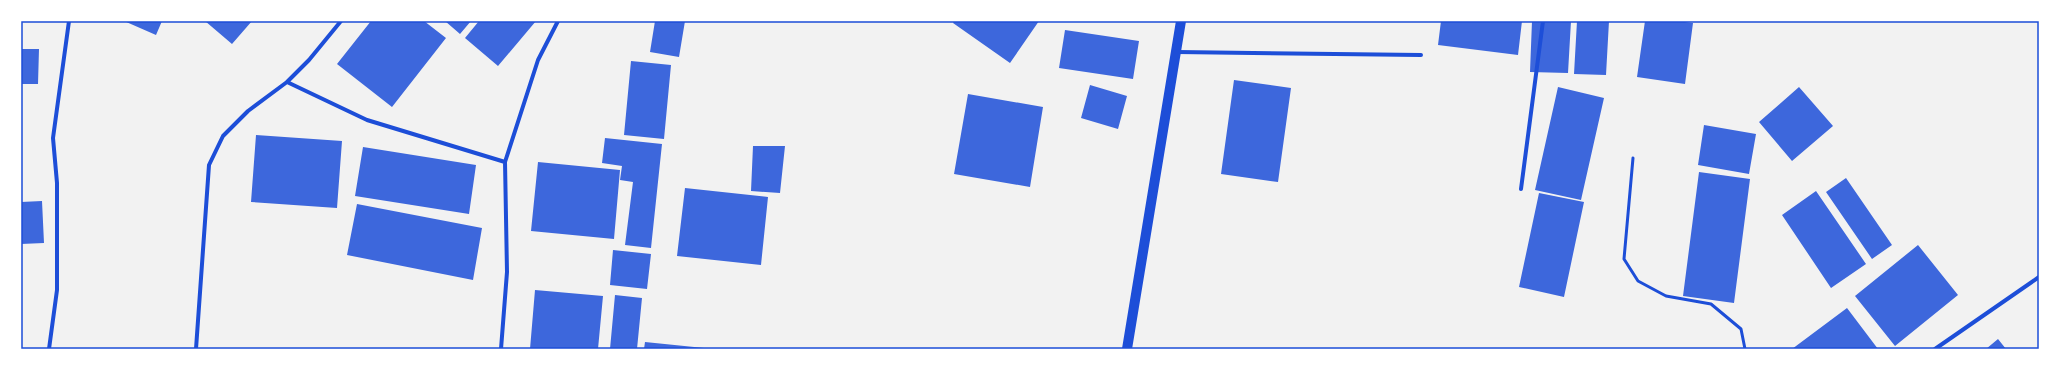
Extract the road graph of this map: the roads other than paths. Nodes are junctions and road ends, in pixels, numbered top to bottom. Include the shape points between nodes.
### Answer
1 (69, 21) edge
2 (341, 21) edge
3 (558, 21) edge
4 (1181, 21) edge
5 (1543, 21) edge
6 (1178, 52) junction
7 (1421, 55) dead end
8 (286, 82) junction
9 (1633, 158) dead end
10 (505, 162) junction
11 (1521, 189) dead end
12 (2039, 277) edge
13 (49, 349) edge
14 (196, 349) edge
15 (501, 349) edge
16 (1127, 349) edge
17 (1745, 349) edge
18 (1935, 349) edge

1 - 13 street via 53,138 57,183 57,290
2 - 8 street via 309,60
3 - 10 street via 538,60
4 - 6 main road
5 - 11 street
6 - 7 street
6 - 16 main road
8 - 10 street via 367,120
8 - 14 street via 248,111 223,136 209,166
9 - 17 lane via 1624,259 1638,281 1666,296 1711,304 1741,329
10 - 15 street via 507,272
12 - 18 street

